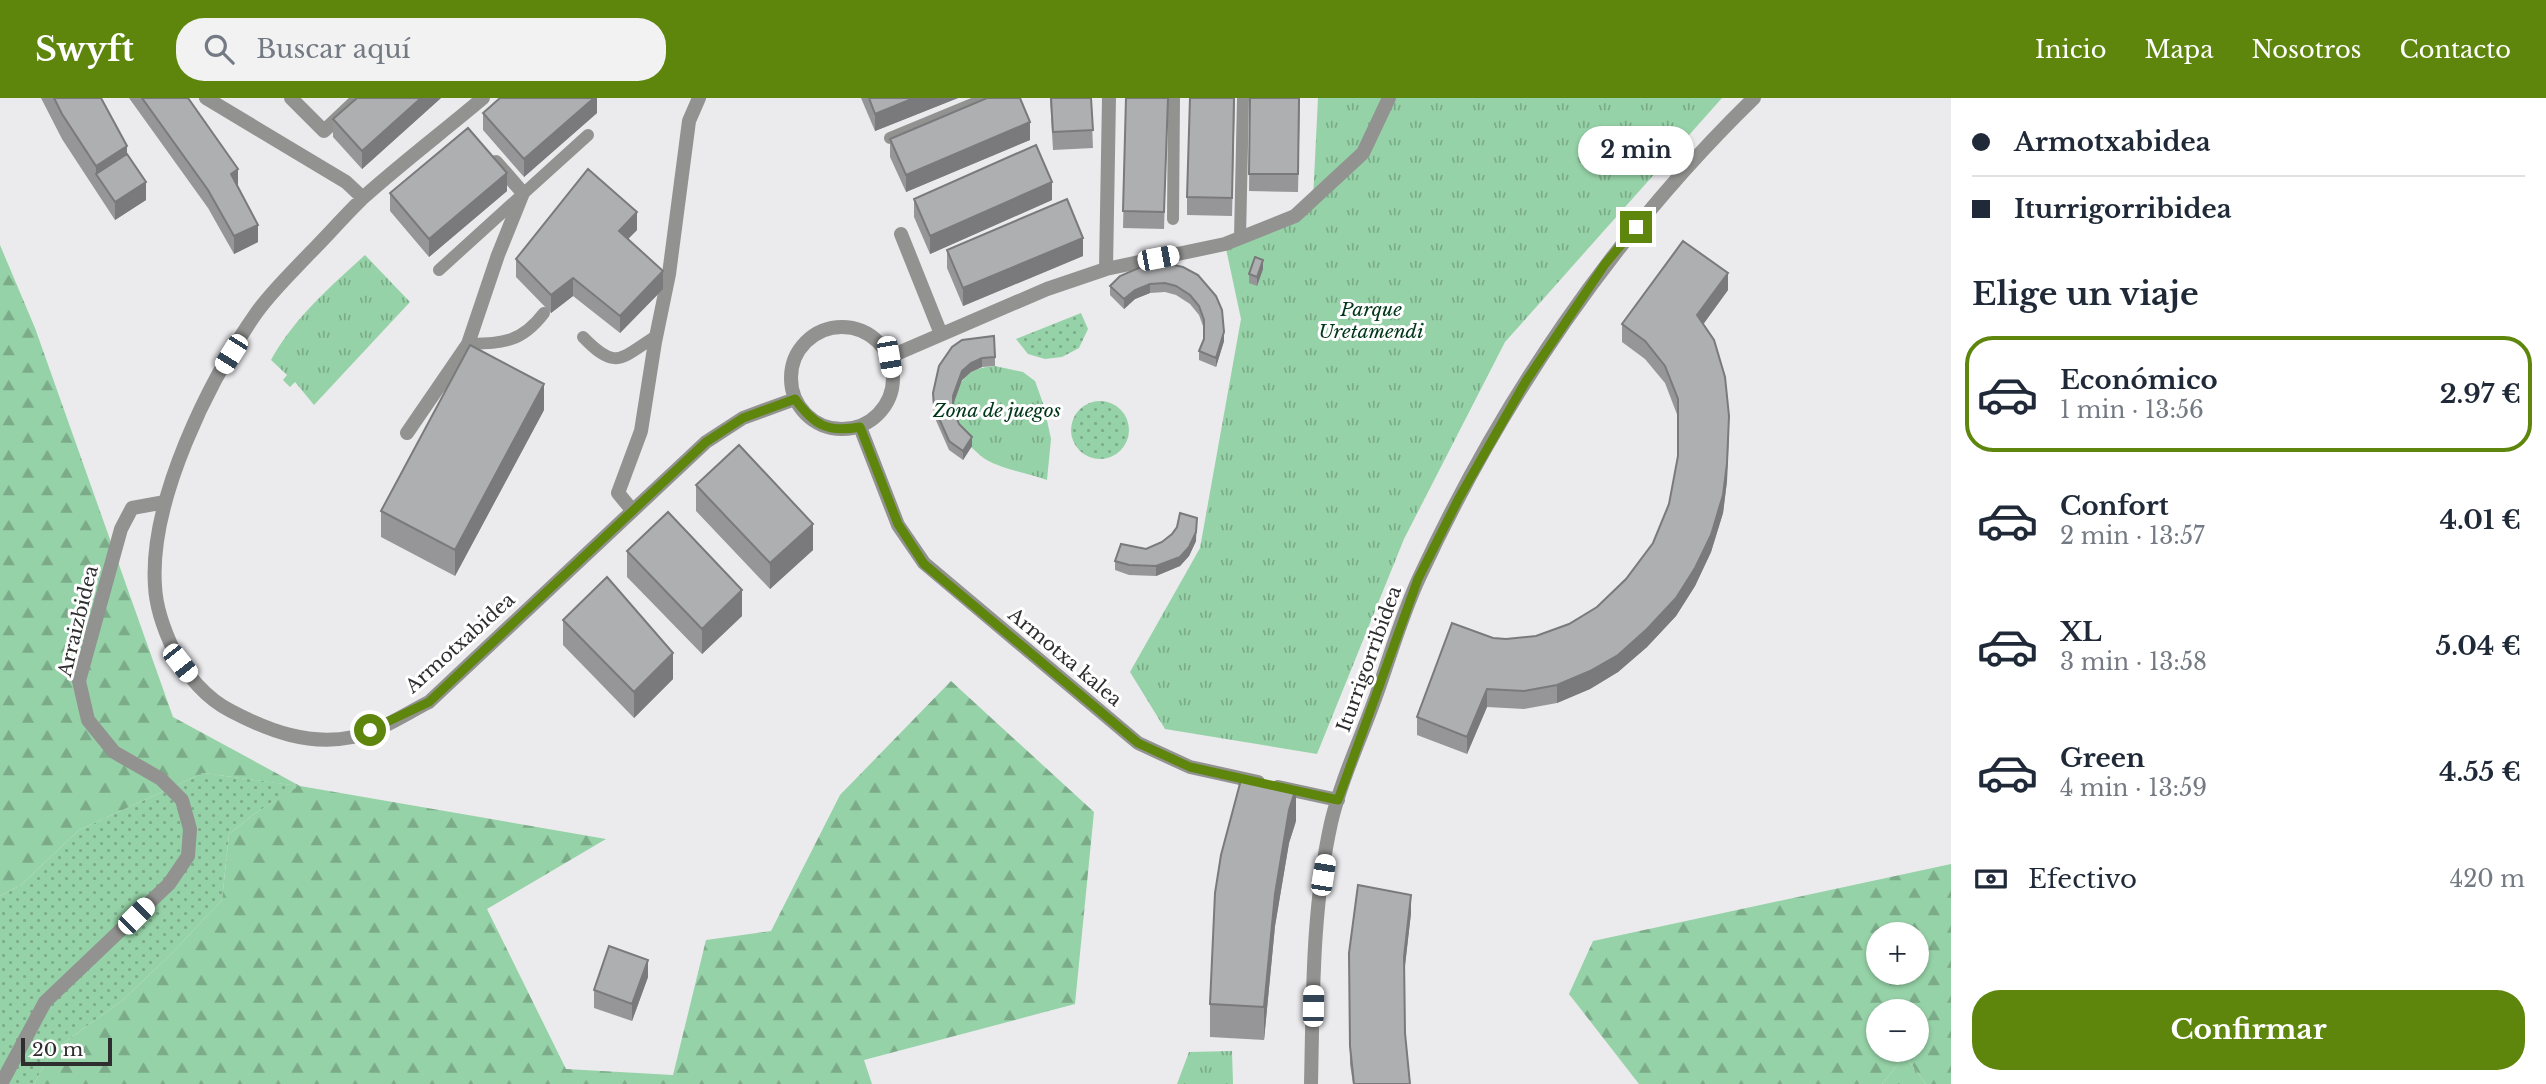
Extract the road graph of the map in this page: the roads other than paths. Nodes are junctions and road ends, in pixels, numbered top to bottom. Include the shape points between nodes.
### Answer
1 (206, 98) edge
2 (291, 98) edge
3 (359, 98) edge
4 (483, 98) edge
5 (699, 98) edge
6 (987, 98) edge
7 (1109, 98) edge
8 (1174, 98) edge
9 (1243, 98) edge
10 (1389, 98) edge
11 (1754, 98) edge
12 (588, 135) dead end
13 (890, 138) edge
14 (483, 147) edge
15 (523, 193) junction
16 (363, 198) junction
17 (1173, 219) dead end
18 (901, 234) dead end
19 (1240, 238) junction
20 (1106, 269) junction
21 (439, 270) dead end
22 (544, 313) dead end
23 (941, 334) junction
24 (656, 336) junction
25 (583, 337) dead end
26 (468, 344) junction
27 (889, 357) junction
28 (795, 399) junction
29 (860, 427) junction
30 (407, 433) dead end
31 (165, 502) junction
32 (632, 510) junction
33 (1338, 800) junction
34 (1, 1084) edge
35 (1311, 1084) edge

1 - 16 street via 346,182
2 - 3 street via 324,131
4 - 16 street, Armotxabidea via 462,123
5 - 24 street via 689,121
6 - 13 lane
7 - 20 street
8 - 17 lane
9 - 19 lane
10 - 19 street via 1363,153 1295,216
11 - 33 street, Iturrigorribidea via 1674,180 1605,264 1526,381 1418,579
12 - 15 lane
14 - 15 street
15 - 21 lane
15 - 26 street
16 - 31 street, Armotxabidea via 258,311 218,375
18 - 23 street
19 - 20 street
20 - 23 street
22 - 26 lane via 514,340
23 - 27 street
24 - 25 lane via 623,358 602,356
24 - 32 street via 640,431 618,493
26 - 30 street
27 - 28 street via 871,336 855,329 821,332 806,341 796,355 791,372
27 - 29 street via 891,394 884,408
28 - 29 street via 810,419 825,427
28 - 32 street, Armotxabidea via 743,418 706,442
29 - 33 street, Armotxa kalea via 898,524 924,564 1138,743 1190,767
31 - 32 street, Armotxabidea via 155,586 162,624 180,663 196,684 225,708 272,730 320,740 354,737 429,702
31 - 34 street, Arraizbidea via 132,508 121,529 79,681 88,720 114,752 161,779 182,800 190,829 188,856 169,884 45,1002
33 - 35 street, Iturrigorribidea via 1315,927

